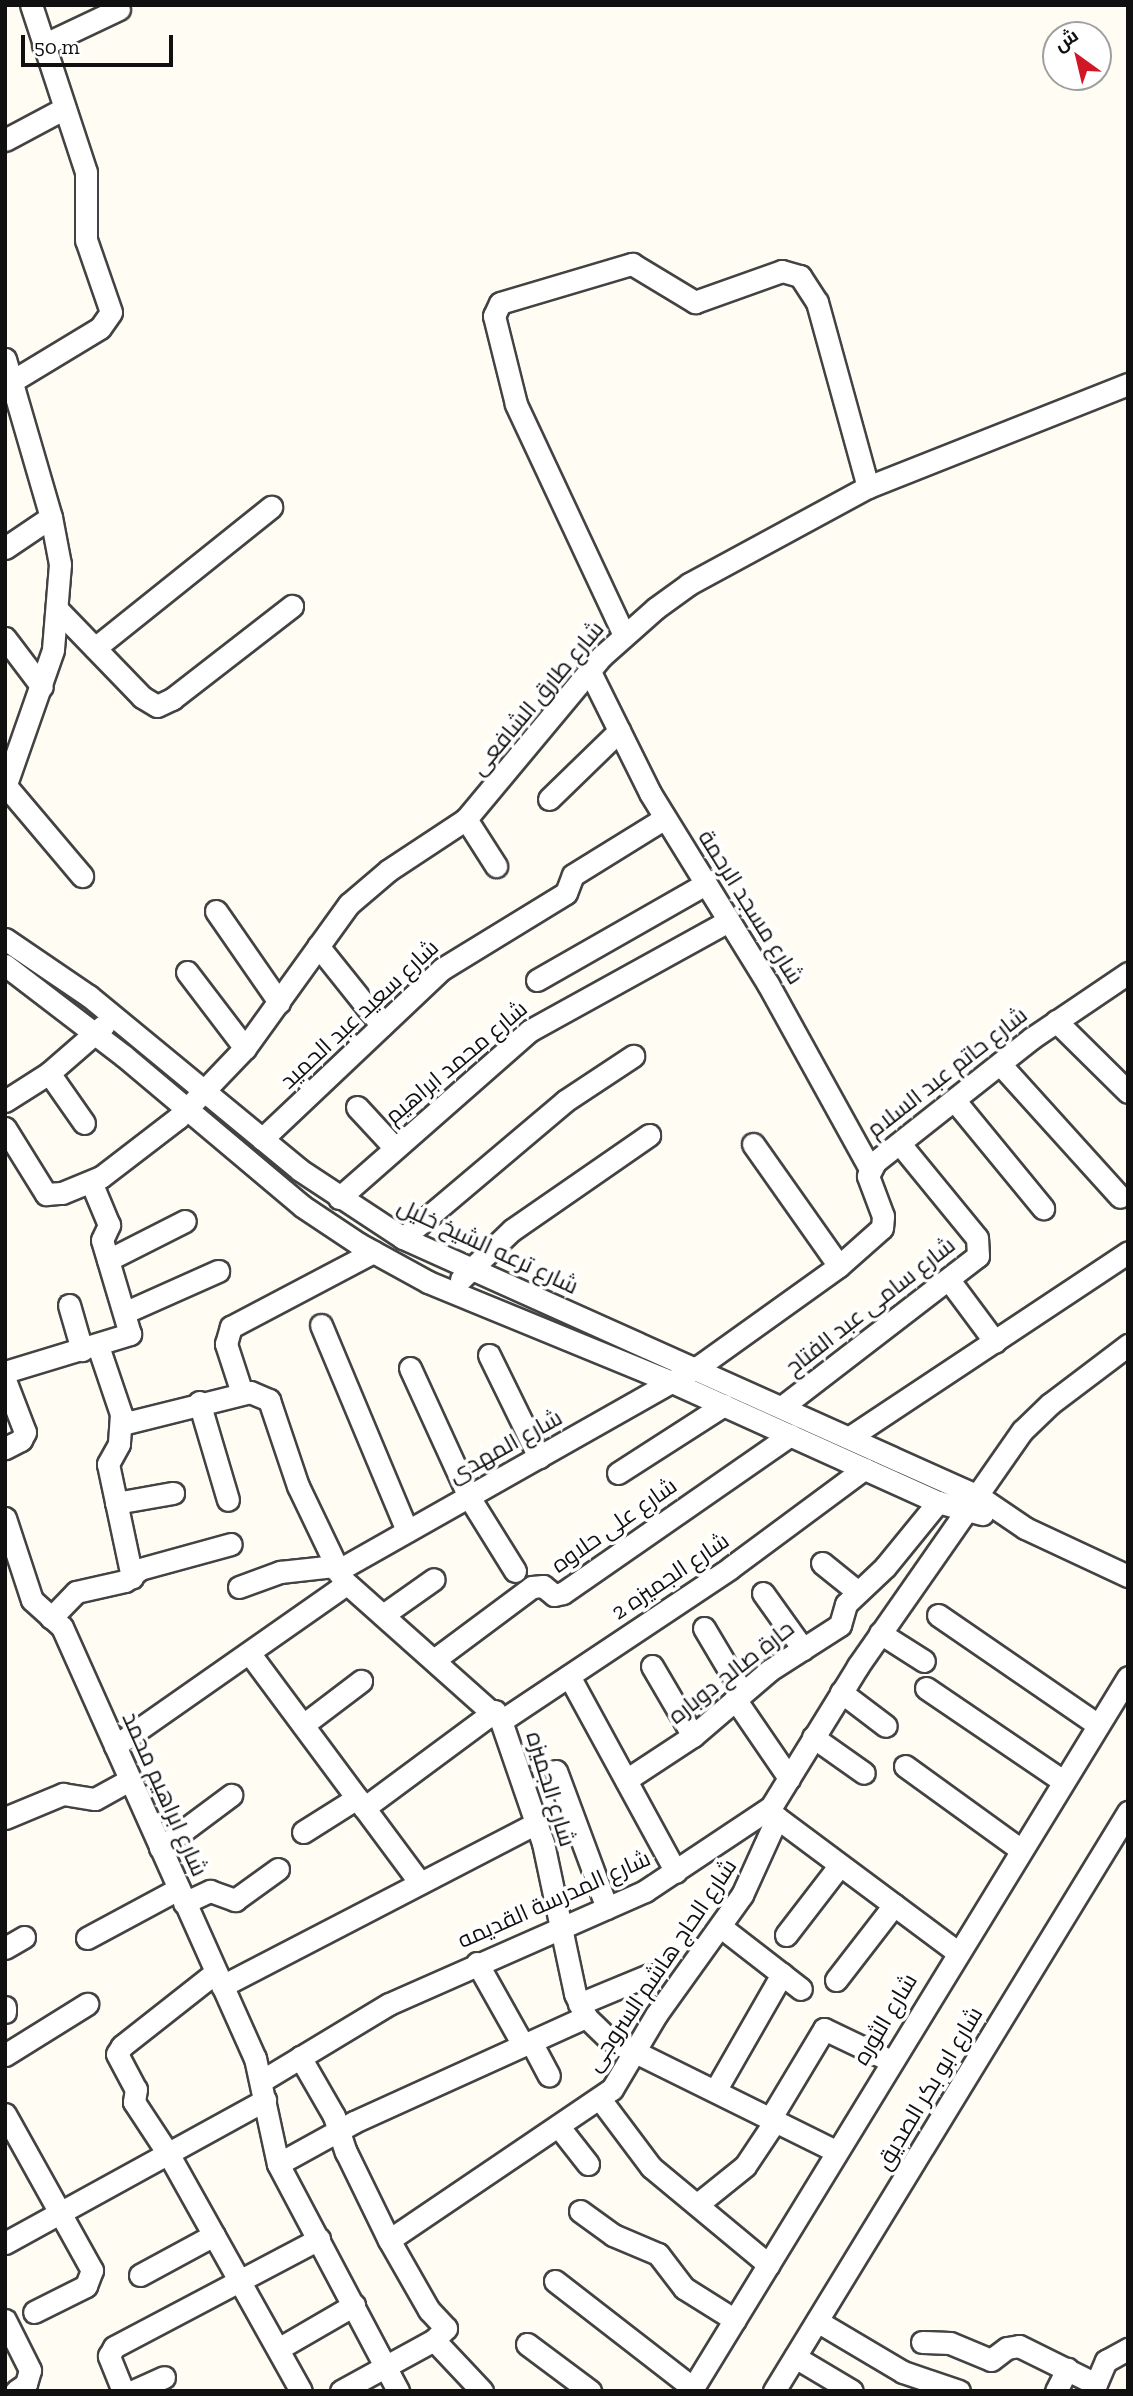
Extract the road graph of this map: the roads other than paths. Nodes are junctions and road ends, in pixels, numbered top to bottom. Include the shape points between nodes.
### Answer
1 (31, 5) edge
2 (119, 9) dead end
3 (43, 45) junction
4 (63, 109) junction
5 (5, 140) edge
6 (5, 359) edge
7 (14, 380) junction
8 (1128, 384) edge
9 (868, 487) junction
10 (271, 507) dead end
11 (51, 517) junction
12 (5, 548) edge
13 (292, 606) dead end
14 (59, 611) junction
15 (624, 635) junction
16 (5, 638) edge
17 (95, 648) junction
18 (590, 672) junction
19 (42, 687) junction
20 (619, 731) junction
21 (11, 757) edge
22 (6, 787) edge
23 (549, 799) dead end
24 (665, 818) junction
25 (466, 819) junction
26 (496, 866) dead end
27 (82, 876) dead end
28 (705, 884) junction
29 (216, 911) dead end
30 (728, 921) junction
31 (5, 939) edge
32 (318, 946) junction
33 (5, 965) edge
34 (187, 972) dead end
35 (1125, 978) edge
36 (537, 980) dead end
37 (279, 1002) junction
38 (113, 1016) junction
39 (1056, 1021) junction
40 (382, 1026) junction
41 (96, 1034) junction
42 (245, 1048) junction
43 (633, 1056) dead end
44 (1000, 1064) junction
45 (48, 1073) junction
46 (204, 1089) junction
47 (1128, 1093) edge
48 (8, 1095) edge
49 (956, 1101) junction
50 (357, 1107) dead end
51 (187, 1108) junction
52 (84, 1123) dead end
53 (5, 1128) edge
54 (649, 1135) dead end
55 (262, 1139) junction
56 (753, 1144) dead end
57 (900, 1144) junction
58 (395, 1148) junction
59 (870, 1169) junction
60 (91, 1182) junction
61 (1120, 1197) dead end
62 (339, 1198) junction
63 (1043, 1208) dead end
64 (186, 1221) dead end
65 (403, 1238) junction
66 (373, 1252) junction
67 (1128, 1252) edge
68 (108, 1260) junction
69 (839, 1266) junction
70 (466, 1269) junction
71 (218, 1271) dead end
72 (949, 1280) junction
73 (453, 1293) junction
74 (69, 1305) dead end
75 (126, 1312) junction
76 (321, 1325) dead end
77 (995, 1342) junction
78 (1128, 1345) edge
79 (90, 1348) junction
80 (489, 1355) dead end
81 (698, 1367) junction
82 (410, 1368) dead end
83 (5, 1372) edge
84 (672, 1382) junction
85 (242, 1393) junction
86 (8, 1394) edge
87 (200, 1402) junction
88 (724, 1405) junction
89 (783, 1406) junction
90 (122, 1423) junction
91 (790, 1435) junction
92 (850, 1437) junction
93 (14, 1443) edge
94 (539, 1457) junction
95 (864, 1469) junction
96 (618, 1473) dead end
97 (173, 1493) dead end
98 (469, 1497) junction
99 (228, 1500) dead end
100 (938, 1502) junction
101 (116, 1503) junction
102 (973, 1504) junction
103 (5, 1518) edge
104 (407, 1531) junction
105 (231, 1544) dead end
106 (822, 1563) dead end
107 (515, 1570) dead end
108 (339, 1574) junction
109 (1128, 1576) edge
110 (132, 1577) junction
111 (434, 1579) dead end
112 (239, 1587) dead end
113 (858, 1592) junction
114 (763, 1593) dead end
115 (383, 1615) junction
116 (938, 1615) dead end
117 (51, 1618) junction
118 (704, 1628) dead end
119 (880, 1633) junction
120 (803, 1648) junction
121 (250, 1654) junction
122 (434, 1660) junction
123 (924, 1661) dead end
124 (652, 1666) dead end
125 (569, 1676) junction
126 (1128, 1677) edge
127 (361, 1681) dead end
128 (926, 1688) dead end
129 (841, 1692) junction
130 (739, 1695) junction
131 (498, 1716) junction
132 (303, 1725) junction
133 (1098, 1725) junction
134 (886, 1726) dead end
135 (694, 1736) junction
136 (813, 1737) junction
137 (115, 1746) junction
138 (905, 1766) dead end
139 (556, 1771) dead end
140 (864, 1773) dead end
141 (789, 1778) junction
142 (129, 1780) junction
143 (626, 1780) junction
144 (1063, 1781) junction
145 (231, 1795) dead end
146 (361, 1803) junction
147 (1128, 1812) edge
148 (771, 1814) junction
149 (5, 1818) edge
150 (537, 1823) junction
151 (303, 1832) dead end
152 (160, 1848) junction
153 (1021, 1850) junction
154 (840, 1865) junction
155 (278, 1869) dead end
156 (676, 1872) junction
157 (420, 1883) junction
158 (181, 1896) junction
159 (894, 1905) junction
160 (607, 1908) junction
161 (721, 1927) junction
162 (560, 1928) junction
163 (786, 1935) dead end
164 (24, 1937) dead end
165 (87, 1938) dead end
166 (5, 1948) edge
167 (957, 1952) junction
168 (477, 1963) junction
169 (782, 1974) junction
170 (649, 1975) dead end
171 (219, 1979) junction
172 (836, 1980) dead end
173 (801, 1989) dead end
174 (88, 2004) dead end
175 (5, 2007) edge
176 (583, 2011) junction
177 (5, 2012) edge
178 (527, 2044) junction
179 (634, 2052) junction
180 (5, 2055) edge
181 (300, 2057) junction
182 (891, 2061) junction
183 (549, 2076) dead end
184 (264, 2090) junction
185 (715, 2091) junction
186 (600, 2099) junction
187 (5, 2114) edge
188 (773, 2120) junction
189 (559, 2127) junction
190 (339, 2130) junction
191 (836, 2151) junction
192 (169, 2155) junction
193 (278, 2164) junction
194 (588, 2164) dead end
195 (699, 2203) junction
196 (580, 2211) dead end
197 (63, 2214) junction
198 (214, 2235) junction
199 (319, 2239) junction
200 (389, 2240) junction
201 (5, 2243) edge
202 (769, 2265) junction
203 (140, 2275) dead end
204 (240, 2281) junction
205 (555, 2281) dead end
206 (354, 2305) junction
207 (34, 2312) dead end
208 (5, 2320) edge
209 (735, 2320) junction
210 (817, 2321) junction
211 (440, 2335) junction
212 (922, 2342) dead end
213 (527, 2344) dead end
214 (278, 2348) junction
215 (1128, 2349) edge
216 (795, 2357) junction
217 (387, 2367) junction
218 (1066, 2369) junction
219 (164, 2377) dead end
220 (1094, 2387) edge
221 (692, 2389) edge
222 (16, 2391) edge
223 (122, 2391) edge
224 (133, 2391) edge
225 (301, 2391) edge
226 (341, 2391) edge
227 (398, 2391) edge
228 (482, 2391) edge
229 (590, 2391) edge
230 (774, 2391) edge
231 (852, 2391) edge
232 (959, 2391) edge
233 (1055, 2391) edge

1 - 3 street
2 - 3 street
3 - 4 street
4 - 5 street
4 - 7 street via 86,172 86,240 111,312 100,328
6 - 7 street
7 - 11 street
8 - 9 street, شارع طارق الشافعى
9 - 15 street, شارع طارق الشافعى via 689,584
9 - 15 street via 817,302 800,276 782,271 695,302 646,268 632,264 500,303 494,316 516,404
10 - 17 street
11 - 12 street
11 - 14 street via 60,564
13 - 17 street via 163,705 146,702
14 - 17 street
14 - 19 street
15 - 18 street, شارع طارق الشافعى
16 - 19 street
18 - 20 street, شارع مسجد الرحمة
18 - 25 street, شارع طارق الشافعى
19 - 21 street
20 - 23 street
20 - 24 street, شارع مسجد الرحمة
21 - 22 street
22 - 27 street
24 - 28 street, شارع مسجد الرحمة
24 - 40 street, شارع سعيد عبد الحميد via 573,875 566,893 463,954
25 - 26 street
25 - 32 street, شارع طارق الشافعى via 368,886
28 - 30 street, شارع مسجد الرحمة
28 - 36 street
29 - 37 street
30 - 58 street, شارع محمد ابراهيم via 529,1031
30 - 59 street, شارع مسجد الرحمة
31 - 38 street, شارع ترعه الشيخ خليل via 39,958
32 - 37 street, شارع طارق الشافعى
32 - 40 street
33 - 41 street, شارع ترعه الشيخ خليل
34 - 42 street
35 - 39 street, شارع حاتم عبد السلام
37 - 42 street, شارع طارق الشافعى
38 - 41 street
38 - 46 street, شارع ترعه الشيخ خليل
39 - 44 street, شارع حاتم عبد السلام
39 - 47 street
40 - 55 street, شارع سعيد عبد الحميد
41 - 45 street
41 - 51 street, شارع ترعه الشيخ خليل
42 - 46 street, شارع طارق الشافعى
43 - 65 street via 565,1101
44 - 49 street, شارع حاتم عبد السلام
44 - 61 street
45 - 48 street
45 - 52 street
46 - 51 street, شارع طارق الشافعى
46 - 55 street, شارع ترعه الشيخ خليل
49 - 57 street, شارع حاتم عبد السلام
49 - 63 street
50 - 58 street
51 - 60 street, شارع طارق الشافعى
51 - 66 street, شارع ترعه الشيخ خليل via 302,1206
53 - 60 street via 46,1194
54 - 70 street via 512,1230
55 - 62 street, شارع ترعه الشيخ خليل
56 - 69 street
57 - 59 street, شارع حاتم عبد السلام
57 - 72 street, شارع سامى عبد الفتاح via 977,1238 978,1256
58 - 62 street, شارع محمد ابراهيم
59 - 69 street, شارع حاتم عبد السلام via 882,1228
60 - 68 street via 109,1225 102,1237
62 - 65 street, شارع ترعه الشيخ خليل
64 - 68 street
65 - 70 street, شارع ترعه الشيخ خليل
66 - 73 street, شارع ترعه الشيخ خليل
66 - 85 street via 231,1328 226,1344
67 - 77 street
68 - 75 street
69 - 81 street, شارع حاتم عبد السلام
70 - 73 street
70 - 81 street, شارع ترعه الشيخ خليل
71 - 75 street
72 - 77 street
72 - 89 street, شارع سامى عبد الفتاح
73 - 84 street, شارع ترعه الشيخ خليل
74 - 79 street
75 - 79 street via 130,1334
76 - 104 street
77 - 92 street
78 - 102 street, شارع المدرسة القديمه via 1022,1431
79 - 83 street
79 - 90 street
80 - 94 street
81 - 84 street, شارع المهدى
81 - 89 street, شارع ترعه الشيخ خليل
82 - 98 street
84 - 88 street, شارع ترعه الشيخ خليل
84 - 94 street, شارع المهدى
85 - 87 street
85 - 108 street via 257,1392 269,1400 298,1486
86 - 93 street
87 - 90 street
87 - 99 street
88 - 91 street, شارع ترعه الشيخ خليل
88 - 96 street
89 - 92 street, شارع ترعه الشيخ خليل
90 - 101 street via 119,1444 108,1460
91 - 95 street, شارع ترعه الشيخ خليل
91 - 122 street, شارع على حلاوه via 563,1594 532,1587
92 - 102 street, شارع ترعه الشيخ خليل
94 - 98 street, شارع المهدى
95 - 100 street, شارع ترعه الشيخ خليل
95 - 125 street, شارع الجميزه 2 via 730,1568
97 - 101 street
98 - 104 street, شارع المهدى
98 - 107 street
100 - 102 street, شارع ترعه الشيخ خليل
100 - 113 street, حارة صالح دوباره via 885,1567
101 - 110 street
102 - 109 street, شارع ترعه الشيخ خليل
102 - 119 street, شارع المدرسة القديمه
103 - 117 street, شارع ابراهيم محمد via 32,1600
104 - 108 street, شارع المهدى
105 - 110 street via 140,1569
106 - 113 street
108 - 112 street via 280,1572
108 - 115 street
108 - 121 street, شارع المهدى
110 - 117 street via 76,1592
111 - 115 street
113 - 120 street, حارة صالح دوباره via 844,1606 842,1622
114 - 120 street
115 - 122 street
116 - 133 street
117 - 137 street, شارع ابراهيم محمد via 62,1628
118 - 130 street
119 - 123 street
119 - 129 street, شارع المدرسة القديمه
120 - 130 street, حارة صالح دوباره
121 - 132 street
121 - 137 street, شارع المهدى
122 - 131 street
124 - 135 street
125 - 131 street, شارع الجميزه 2
125 - 143 street
126 - 133 street, شارع الثوره
127 - 132 street
128 - 144 street
129 - 134 street
129 - 136 street, شارع المدرسة القديمه
130 - 135 street, حارة صالح دوباره
130 - 141 street
131 - 146 street, شارع الجميزه 2
131 - 150 street, شارع الجميزه
132 - 146 street
133 - 144 street, شارع الثوره
135 - 143 street, حارة صالح دوباره
136 - 140 street
136 - 141 street, شارع المدرسة القديمه
137 - 142 street, شارع ابراهيم محمد
138 - 153 street
139 - 160 street
141 - 148 street, شارع المدرسة القديمه
142 - 149 street via 95,1799 63,1794
142 - 152 street, شارع ابراهيم محمد
143 - 156 street
144 - 153 street, شارع الثوره
145 - 152 street
146 - 151 street, شارع الجميزه 2
146 - 157 street
147 - 210 street, شارع ابو بكر الصديق
148 - 154 street
148 - 156 street, شارع المدرسة القديمه
148 - 161 street, شارع الحاج هاشم السروجى via 757,1871
150 - 157 street
150 - 162 street, شارع الجميزه
152 - 158 street, شارع ابراهيم محمد
153 - 167 street, شارع الثوره
154 - 159 street
154 - 163 street
155 - 158 street via 235,1900 211,1891
156 - 160 street, شارع المدرسة القديمه
157 - 171 street
158 - 165 street
158 - 171 street, شارع ابراهيم محمد
159 - 167 street
159 - 172 street
160 - 162 street, شارع المدرسة القديمه
161 - 169 street
161 - 179 street, شارع الحاج هاشم السروجى
162 - 168 street, شارع المدرسة القديمه
162 - 176 street, شارع الجميزه
164 - 166 street
167 - 182 street, شارع الثوره
168 - 178 street
168 - 181 street, شارع المدرسة القديمه via 389,2004
169 - 173 street
169 - 185 street
170 - 176 street
171 - 184 street, شارع ابراهيم محمد
171 - 192 street via 118,2049 136,2089 134,2102
174 - 180 street
175 - 177 street
176 - 178 street
176 - 179 street via 609,2039
178 - 183 street
178 - 190 street
179 - 185 street
179 - 186 street, شارع الحاج هاشم السروجى via 620,2079
181 - 184 street, شارع المدرسة القديمه
181 - 190 street
182 - 188 street via 824,2029
182 - 191 street, شارع الثوره
184 - 192 street, شارع المدرسة القديمه
184 - 193 street, شارع ابراهيم محمد via 269,2137
185 - 188 street
186 - 189 street, شارع الحاج هاشم السروجى
186 - 195 street via 651,2167
187 - 197 street
188 - 191 street
188 - 195 street via 744,2166
189 - 194 street
189 - 200 street, شارع الحاج هاشم السروجى
190 - 193 street
190 - 200 street
191 - 202 street, شارع الثوره
192 - 197 street, شارع المدرسة القديمه
192 - 198 street
193 - 199 street, شارع ابراهيم محمد
195 - 202 street via 738,2243
196 - 209 street via 620,2239 658,2253 684,2288
197 - 201 street, شارع المدرسة القديمه
197 - 207 street via 90,2265 92,2279
198 - 203 street
198 - 204 street
199 - 204 street
199 - 206 street, شارع ابراهيم محمد
200 - 211 street
202 - 209 street, شارع الثوره
204 - 214 street
204 - 223 street via 114,2347 109,2357
205 - 221 street
206 - 214 street
206 - 217 street, شارع ابراهيم محمد
208 - 222 street via 30,2370 26,2384
209 - 221 street, شارع الثوره
210 - 216 street, شارع ابو بكر الصديق
210 - 232 street via 903,2372
211 - 217 street
211 - 228 street
212 - 218 street via 950,2343 992,2360 1015,2346
213 - 229 street
214 - 225 street
215 - 220 street via 1106,2361
216 - 230 street, شارع ابو بكر الصديق
216 - 231 street
217 - 226 street
217 - 227 street, شارع ابراهيم محمد
218 - 220 street
218 - 233 street
219 - 224 street

